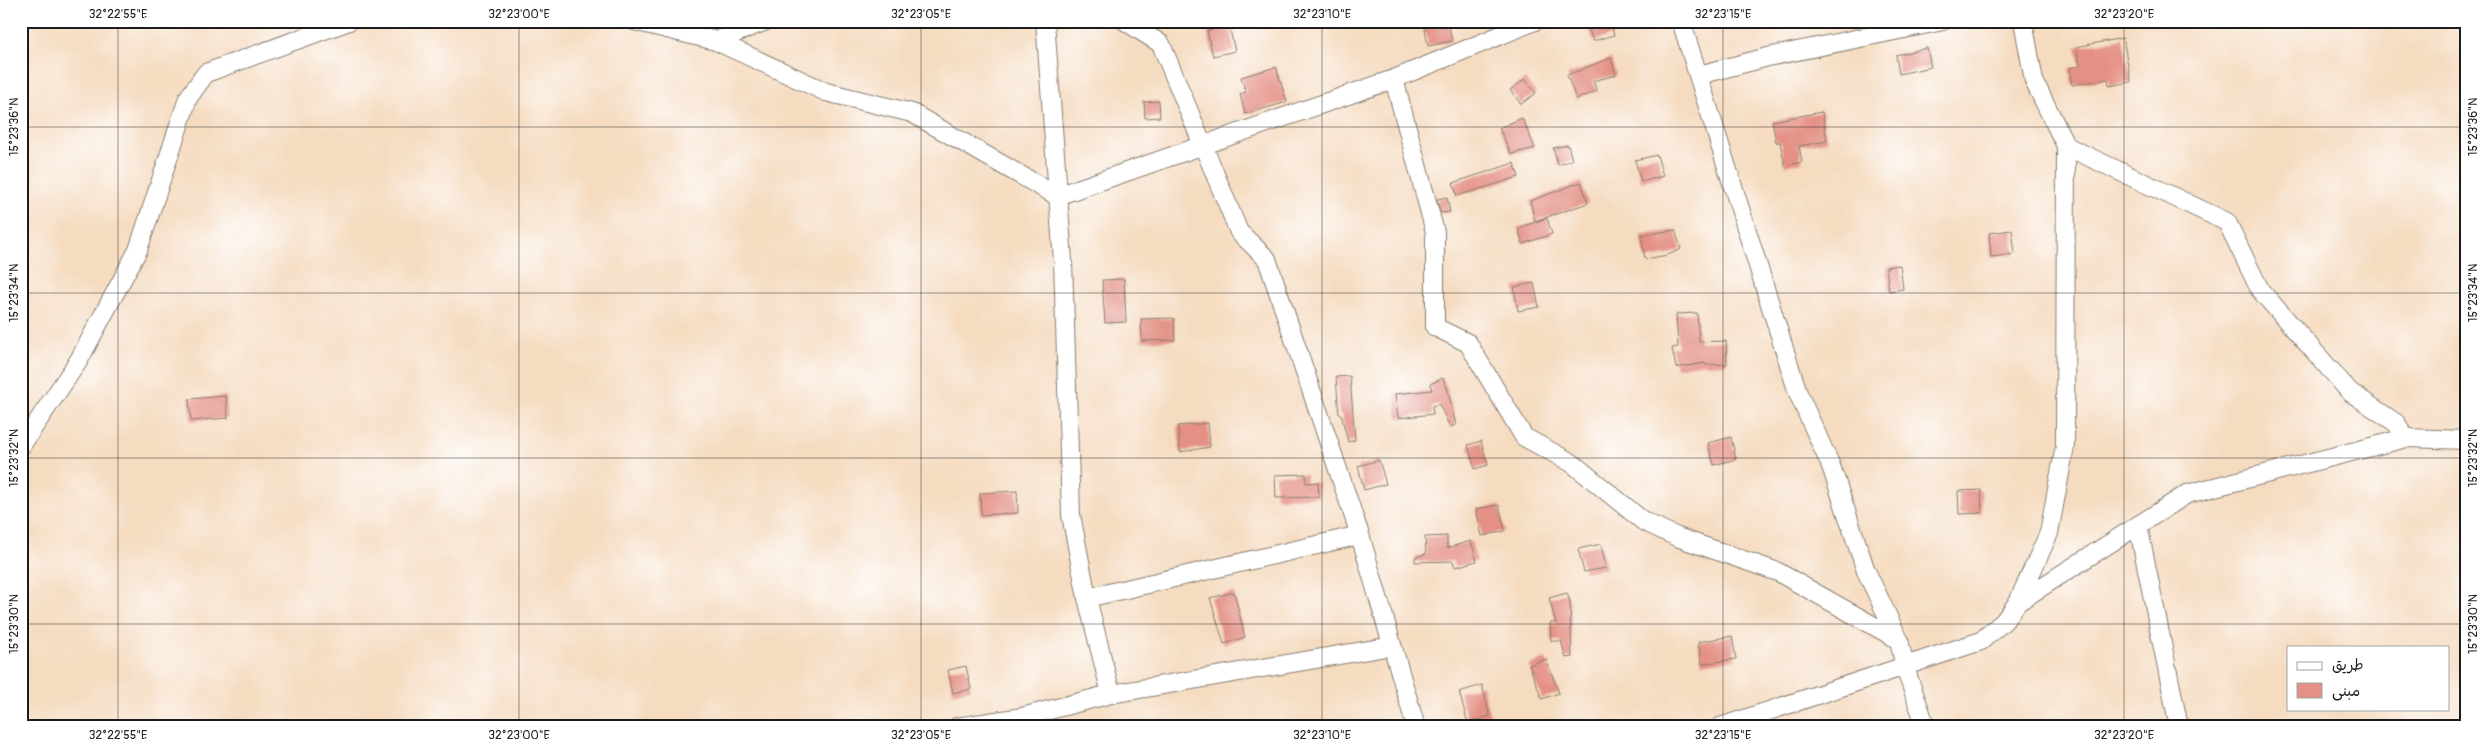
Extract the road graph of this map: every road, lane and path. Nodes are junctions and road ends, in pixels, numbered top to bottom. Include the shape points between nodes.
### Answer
1 (349, 21) edge
2 (634, 21) edge
3 (766, 21) edge
4 (1046, 21) edge
5 (1125, 21) edge
6 (1535, 21) edge
7 (1681, 21) edge
8 (1943, 21) edge
9 (2023, 21) edge
10 (716, 41) junction
11 (1699, 75) junction
12 (1394, 79) junction
13 (1203, 146) junction
14 (2066, 146) junction
15 (1057, 196) junction
16 (2406, 438) junction
17 (2466, 440) edge
18 (21, 446) edge
19 (2138, 525) junction
20 (1360, 535) junction
21 (1087, 598) junction
22 (2018, 602) junction
23 (1899, 640) junction
24 (1392, 646) junction
25 (1905, 668) junction
26 (1112, 694) junction
27 (957, 727) edge
28 (1416, 727) edge
29 (1720, 727) edge
30 (1926, 727) edge
31 (2179, 727) edge

1 - 18 street via 206,73 188,98 138,250 80,360
2 - 10 street
3 - 10 street
4 - 15 street
5 - 13 street via 1161,44
6 - 12 street
7 - 11 street
8 - 11 street
9 - 14 street via 2034,81
10 - 15 street via 826,92 912,113
11 - 23 street via 1798,393 1830,466 1866,570
12 - 13 street
12 - 23 street via 1435,232 1435,327 1468,343 1524,436 1572,463 1643,521 1677,537 1778,572
13 - 15 street
13 - 20 street via 1238,232 1267,259
14 - 16 street via 2228,222 2260,290 2350,392 2396,423
14 - 22 street via 2064,446 2049,533
15 - 21 street via 1064,261 1071,515
16 - 17 street
16 - 19 street via 2187,494
19 - 22 street
19 - 31 street
20 - 21 street
20 - 24 street
21 - 26 street
22 - 25 street via 2004,622 1981,641
23 - 25 street
24 - 26 street
24 - 28 street
25 - 29 street
25 - 30 street
26 - 27 street via 1022,717

